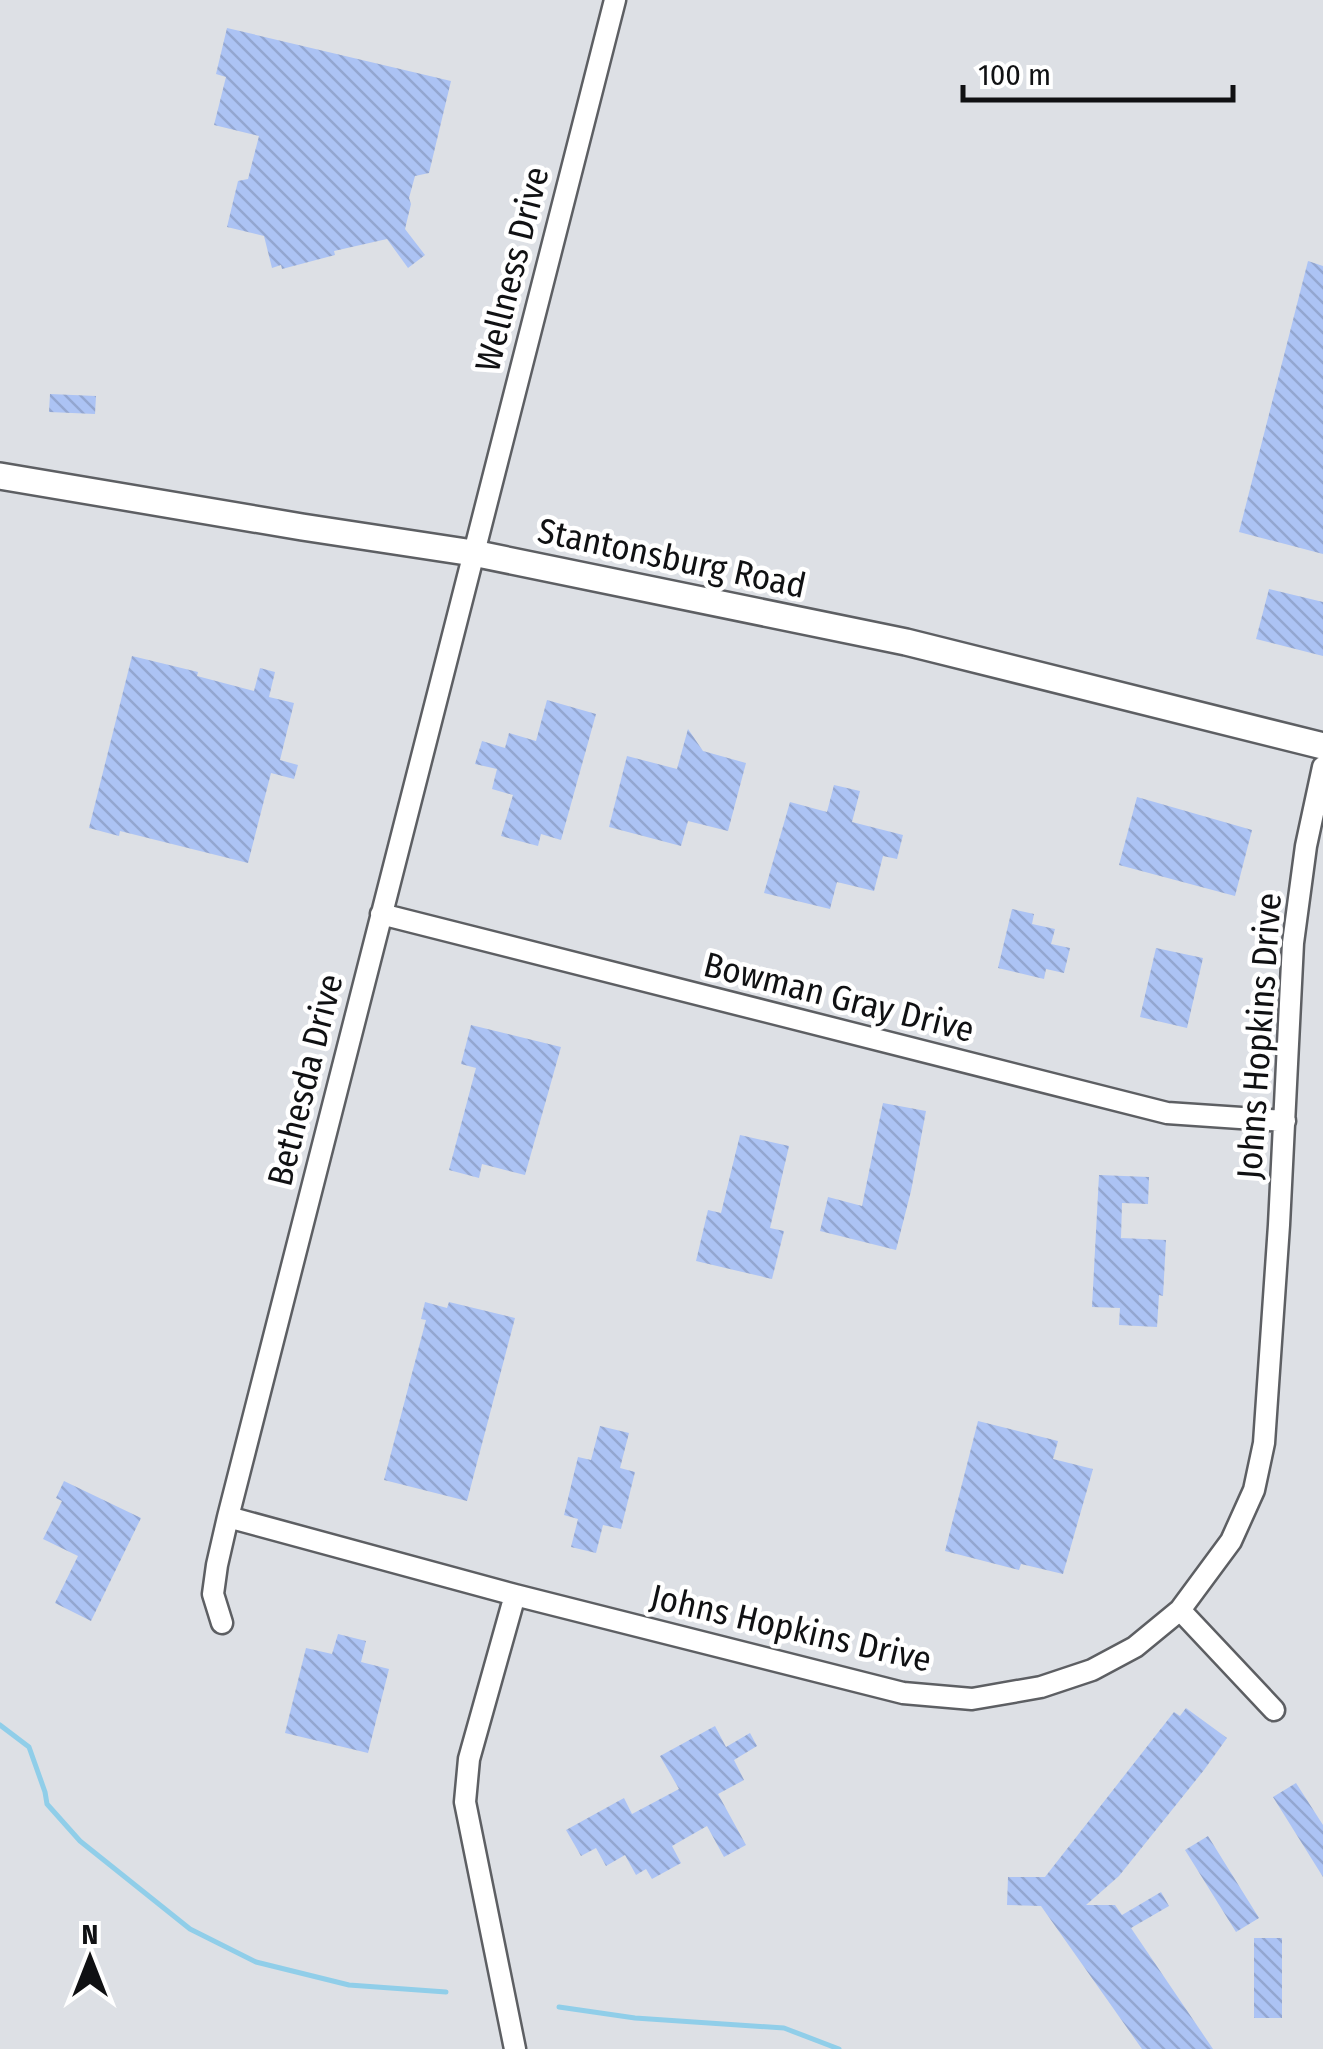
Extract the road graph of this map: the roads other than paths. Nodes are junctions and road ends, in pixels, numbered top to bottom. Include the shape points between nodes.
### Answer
1 (615, 0) edge
2 (0, 476) edge
3 (473, 553) junction
4 (1323, 746) edge
5 (1323, 767) edge
6 (381, 914) junction
7 (1285, 1121) junction
8 (228, 1517) junction
9 (515, 1596) junction
10 (1180, 1610) junction
11 (222, 1624) dead end
12 (1274, 1710) dead end
13 (516, 2049) edge

1 - 3 street, Wellness Drive
2 - 3 main road, Stantonsburg Road
3 - 4 main road, Stantonsburg Road via 906,642
3 - 6 street, Bethesda Drive
5 - 7 street, Johns Hopkins Drive via 1293,942
6 - 7 street, Bowman Gray Drive via 1167,1113
6 - 8 street, Bethesda Drive
7 - 10 street, Johns Hopkins Drive via 1264,1444 1254,1490 1231,1542
8 - 9 street, Johns Hopkins Drive
8 - 11 street, Bethesda Drive via 213,1594
9 - 10 street, Johns Hopkins Drive via 904,1693 972,1699 1092,1670 1135,1647
9 - 13 street via 469,1759 464,1802
10 - 12 street

